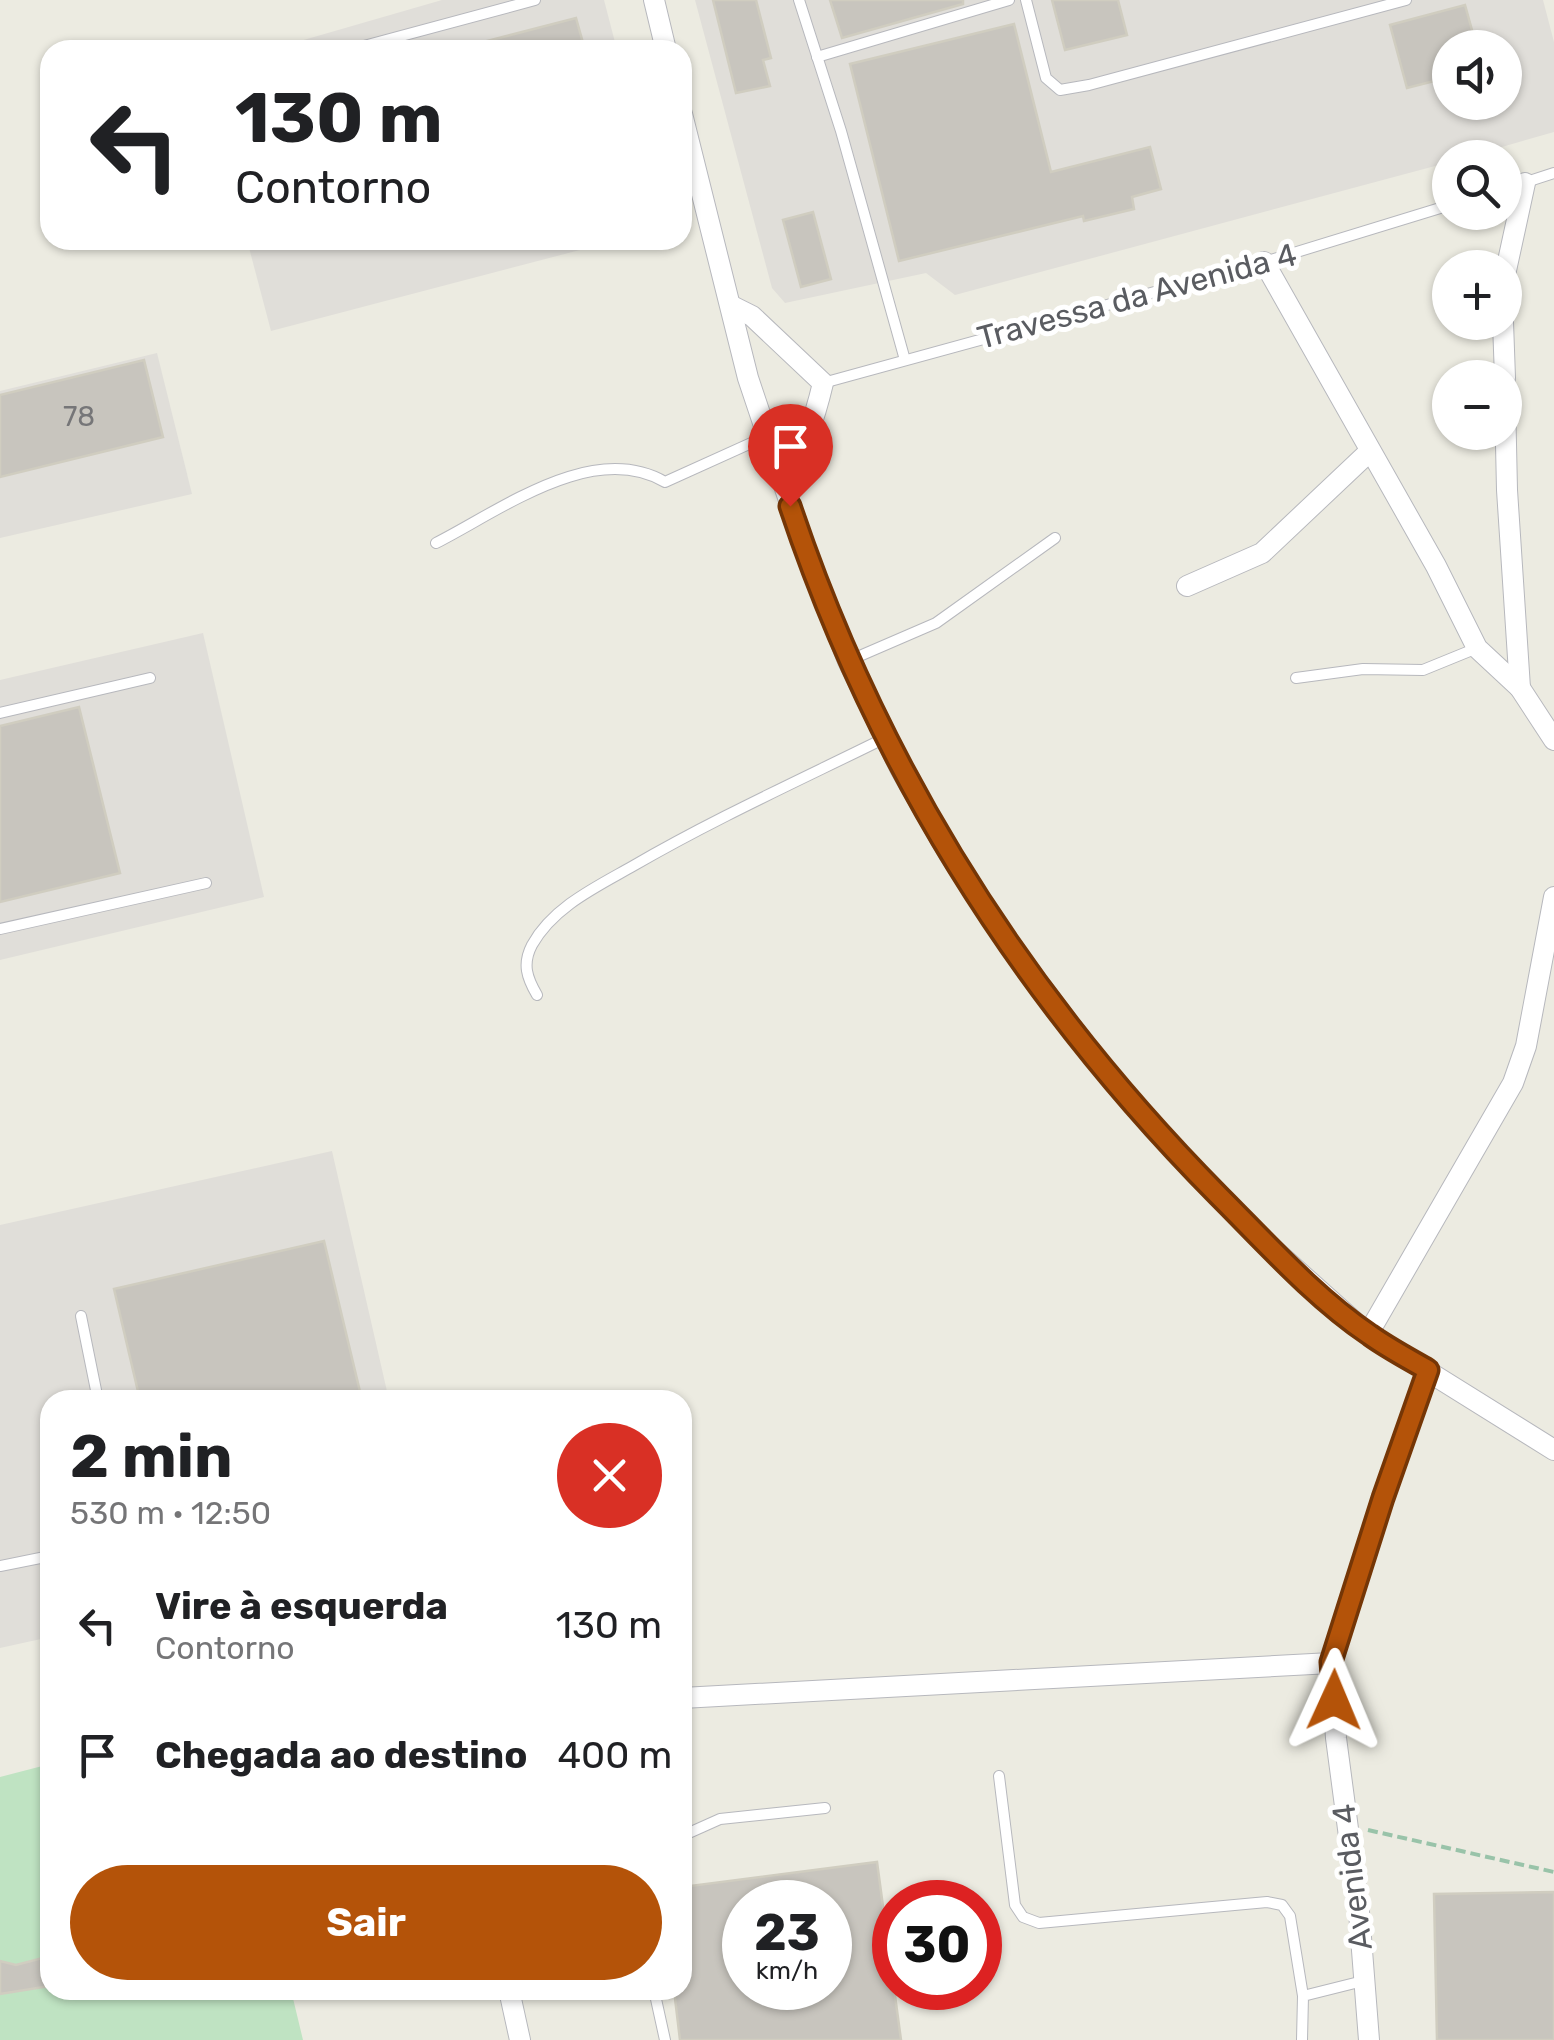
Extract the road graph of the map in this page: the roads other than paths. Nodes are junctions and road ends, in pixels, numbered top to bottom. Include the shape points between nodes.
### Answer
1 (535, 0) edge
2 (654, 0) edge
3 (800, 0) edge
4 (1009, 0) edge
5 (1026, 0) edge
6 (1406, 0) edge
7 (387, 40) edge
8 (664, 40) edge
9 (817, 57) junction
10 (692, 152) edge
11 (1554, 173) edge
12 (1522, 184) edge
13 (1432, 211) edge
14 (1264, 262) junction
15 (732, 306) junction
16 (905, 360) junction
17 (824, 384) junction
18 (769, 435) junction
19 (1506, 450) edge
20 (1370, 451) junction
21 (781, 476) junction
22 (1055, 538) dead end
23 (436, 543) dead end
24 (1186, 586) dead end
25 (1477, 648) junction
26 (848, 662) junction
27 (150, 678) dead end
28 (1296, 678) dead end
29 (1520, 688) junction
30 (0, 713) edge
31 (885, 738) junction
32 (1554, 740) edge
33 (206, 883) dead end
34 (1554, 897) edge
35 (0, 929) edge
36 (536, 995) dead end
37 (81, 1316) dead end
38 (1368, 1334) junction
39 (1428, 1370) junction
40 (96, 1390) edge
41 (1554, 1450) edge
42 (40, 1558) edge
43 (0, 1566) edge
44 (1331, 1662) junction
45 (692, 1697) edge
46 (999, 1776) dead end
47 (824, 1808) dead end
48 (692, 1832) edge
49 (1364, 1981) junction
50 (1303, 1996) junction
51 (511, 2000) edge
52 (656, 2000) edge
53 (520, 2040) edge
54 (665, 2040) edge
55 (1302, 2040) edge
56 (1370, 2040) edge

1 - 7 lane
2 - 8 street
3 - 9 lane
4 - 9 lane
5 - 6 lane via 1046,78 1060,90
9 - 16 lane
10 - 15 street
11 - 12 lane
13 - 14 lane, Travessa da Avenida 4
14 - 16 lane, Travessa da Avenida 4
14 - 20 street
15 - 17 street via 752,316
15 - 18 street
16 - 17 lane, Travessa da Avenida 4
17 - 21 street via 804,442
18 - 21 street
18 - 23 lane via 665,482 649,472 607,467 568,475
19 - 29 street
20 - 24 street via 1262,553
20 - 25 street
21 - 26 street
22 - 26 lane via 936,623
25 - 28 lane via 1422,670
25 - 29 street
26 - 31 street
27 - 30 lane
29 - 32 street
31 - 36 lane via 691,832 570,902 527,958
31 - 38 street via 949,854 1098,1062 1262,1239
33 - 35 lane
34 - 38 street via 1513,1083
37 - 40 lane
38 - 39 street
39 - 41 street
39 - 44 street, Avenida 4
42 - 43 lane
44 - 45 street
44 - 49 street, Avenida 4
46 - 50 lane via 1015,1905 1024,1917 1039,1923 1282,1905 1290,1916
47 - 48 lane via 720,1819
49 - 50 lane
49 - 56 street, Avenida 4
50 - 55 lane
51 - 53 street
52 - 54 lane

